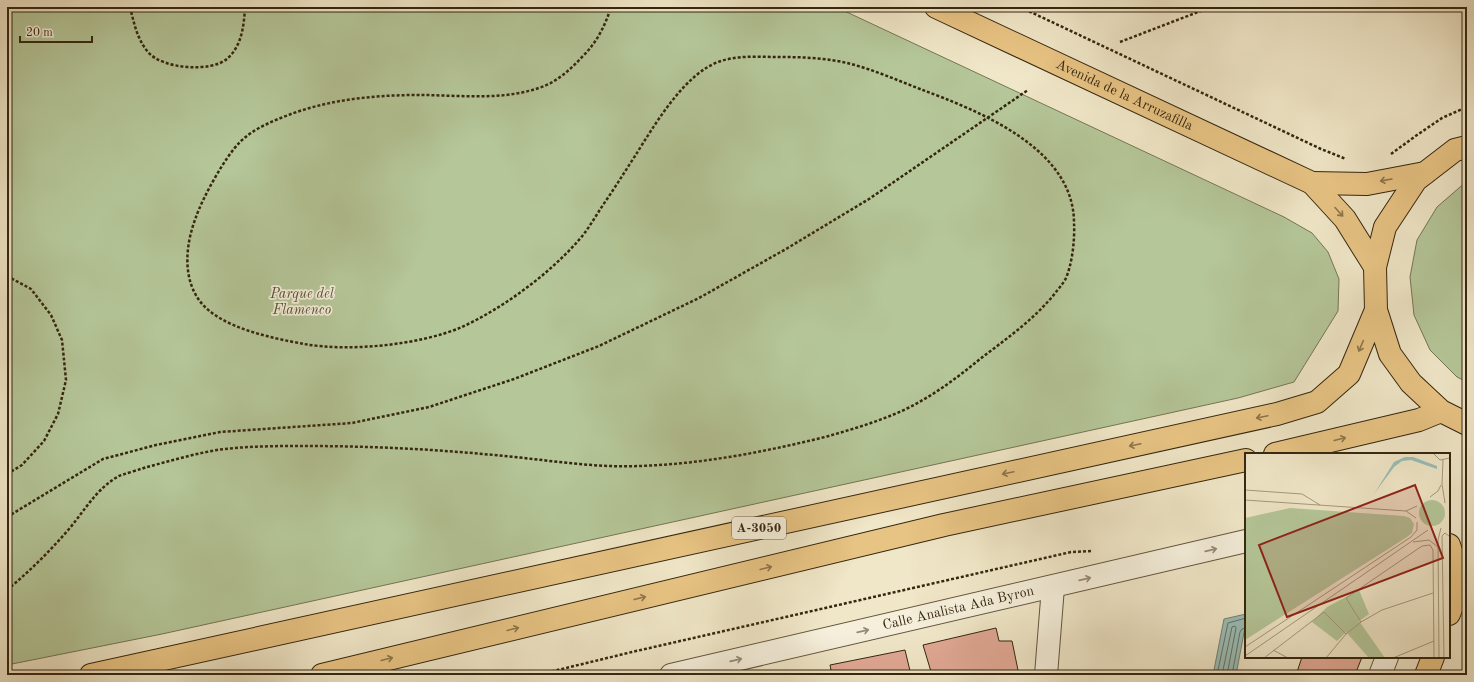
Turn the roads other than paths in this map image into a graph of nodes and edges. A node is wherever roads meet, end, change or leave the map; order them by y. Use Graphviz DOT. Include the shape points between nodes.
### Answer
graph roads {
  1 [pos="936,7"];
  2 [pos="1467,147"];
  3 [pos="1425,174"];
  4 [pos="1312,183"];
  5 [pos="1375,267"];
  6 [pos="1376,310"];
  7 [pos="1441,411"];
  8 [pos="1467,424"];
  9 [pos="1279,453"];
  10 [pos="1245,460"];
  11 [pos="1245,541"];
  12 [pos="1450,547"];
  13 [pos="1464,574"];
  14 [pos="1053,587"];
  15 [pos="1450,611"];
  16 [pos="1387,658"];
  17 [pos="1433,658"];
  18 [pos="91,675"];
  19 [pos="322,675"];
  20 [pos="671,675"];
  21 [pos="1046,675"];
  22 [pos="1380,675"];
  23 [pos="1426,675"];
  1 -- 4 [label="main road, Avenida de la Arruzafilla"];
  2 -- 3 [label="main road" via="1455,150"];
  3 -- 4 [label="main road, Avenida de la Arruzafilla, one-way" via="1367,184"];
  3 -- 5 [label="main road" via="1416,180 1385,227"];
  4 -- 5 [label="main road, Avenida de la Arruzafilla, one-way" via="1344,219"];
  5 -- 6 [label="main road"];
  6 -- 7 [label="main road" via="1390,354 1411,383"];
  6 -- 18 [label="main road, A-3050, one-way" via="1349,374 1317,402 1277,414"];
  7 -- 8 [label="main road"];
  9 -- 7 [label="main road, one-way" via="1419,420"];
  19 -- 10 [label="main road, one-way" via="944,524"];
  14 -- 11 [label="street, Calle Analista Ada Byron, one-way"];
  12 -- 13 [label="main road"];
  13 -- 15 [label="main road"];
  20 -- 14 [label="street, Calle Analista Ada Byron, one-way"];
  14 -- 21 [label="street"];
  16 -- 22 [label="street"];
  17 -- 23 [label="main road"];
}
